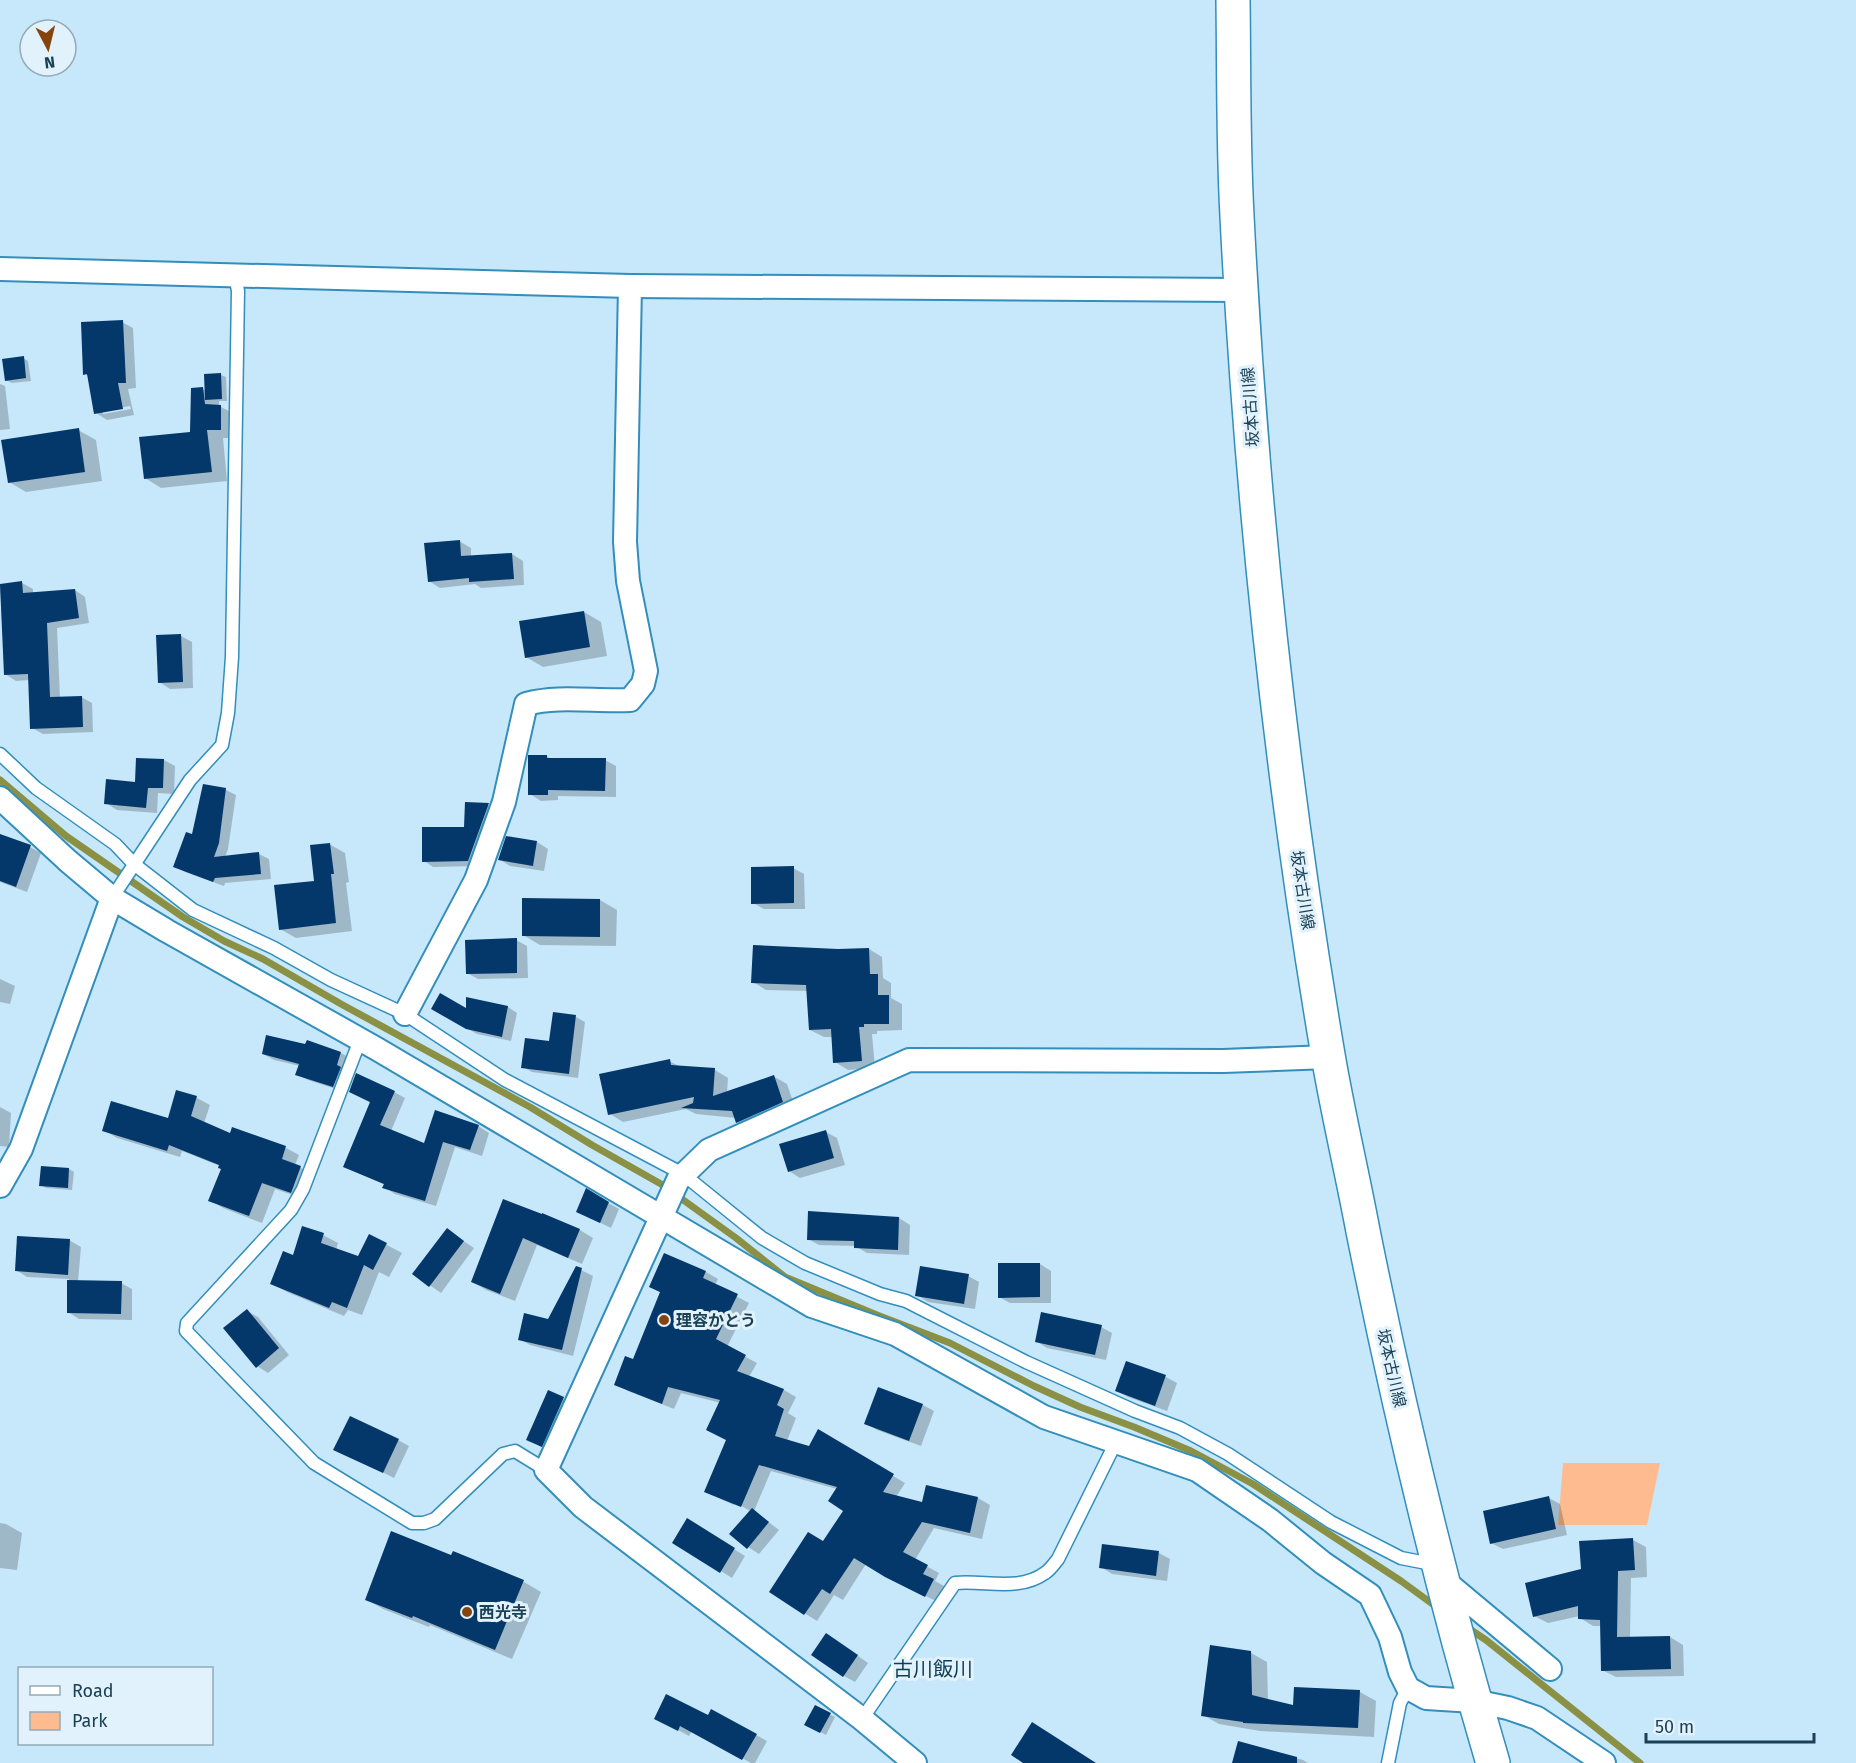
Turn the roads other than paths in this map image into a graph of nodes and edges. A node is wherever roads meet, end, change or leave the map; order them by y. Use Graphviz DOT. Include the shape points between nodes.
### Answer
graph roads {
  1 [pos="1233,0"];
  2 [pos="0,269"];
  3 [pos="235,275"];
  4 [pos="630,286"];
  5 [pos="1241,290"];
  6 [pos="0,754"];
  7 [pos="0,798"];
  8 [pos="133,866"];
  9 [pos="115,894"];
  10 [pos="405,1014"];
  11 [pos="360,1040"];
  12 [pos="1329,1057"];
  13 [pos="680,1177"];
  14 [pos="0,1186"];
  15 [pos="662,1215"];
  16 [pos="1116,1442"];
  17 [pos="546,1470"];
  18 [pos="1440,1575"];
  19 [pos="1550,1669"];
  20 [pos="1408,1688"];
  21 [pos="1474,1701"];
  22 [pos="862,1719"];
  23 [pos="915,1763"];
  24 [pos="1388,1763"];
  25 [pos="1493,1763"];
  26 [pos="1604,1763"];
  1 -- 5 [label="main road, 坂本古川線"];
  2 -- 3 [label="street"];
  3 -- 4 [label="street"];
  3 -- 8 [label="lane" via="238,291 228,712 222,745 190,780"];
  4 -- 5 [label="street"];
  4 -- 10 [label="street" via="625,542 628,581 646,671 643,684 630,700 542,700 526,704 504,802 476,880"];
  5 -- 12 [label="main road, 坂本古川線" via="1261,554 1283,752"];
  6 -- 8 [label="lane" via="36,788 115,844"];
  7 -- 9 [label="street" via="68,861"];
  8 -- 9 [label="lane"];
  8 -- 10 [label="lane" via="193,910"];
  9 -- 11 [label="street" via="167,931"];
  9 -- 14 [label="street" via="21,1149"];
  10 -- 13 [label="lane" via="506,1080"];
  11 -- 15 [label="street"];
  11 -- 17 [label="lane" via="303,1189 291,1210 187,1323 186,1331 314,1463 412,1523 435,1519 503,1455 515,1451"];
  12 -- 13 [label="street" via="1223,1061 909,1060 709,1150"];
  12 -- 18 [label="main road, 坂本古川線" via="1384,1334"];
  13 -- 15 [label="street"];
  13 -- 18 [label="lane" via="762,1238 805,1263 906,1301 1026,1362 1180,1428 1228,1454 1331,1522"];
  15 -- 16 [label="street" via="812,1306 895,1334 1044,1417"];
  15 -- 17 [label="street"];
  16 -- 20 [label="street" via="1197,1470 1370,1595"];
  16 -- 22 [label="lane" via="1058,1559 1045,1573 1021,1584 955,1583"];
  17 -- 22 [label="street" via="583,1507"];
  18 -- 19 [label="street"];
  18 -- 21 [label="main road, 坂本古川線"];
  20 -- 21 [label="street" via="1426,1698"];
  20 -- 24 [label="lane" via="1400,1703"];
  21 -- 25 [label="main road, 坂本古川線"];
  21 -- 26 [label="street" via="1537,1718"];
  22 -- 23 [label="street"];
}
